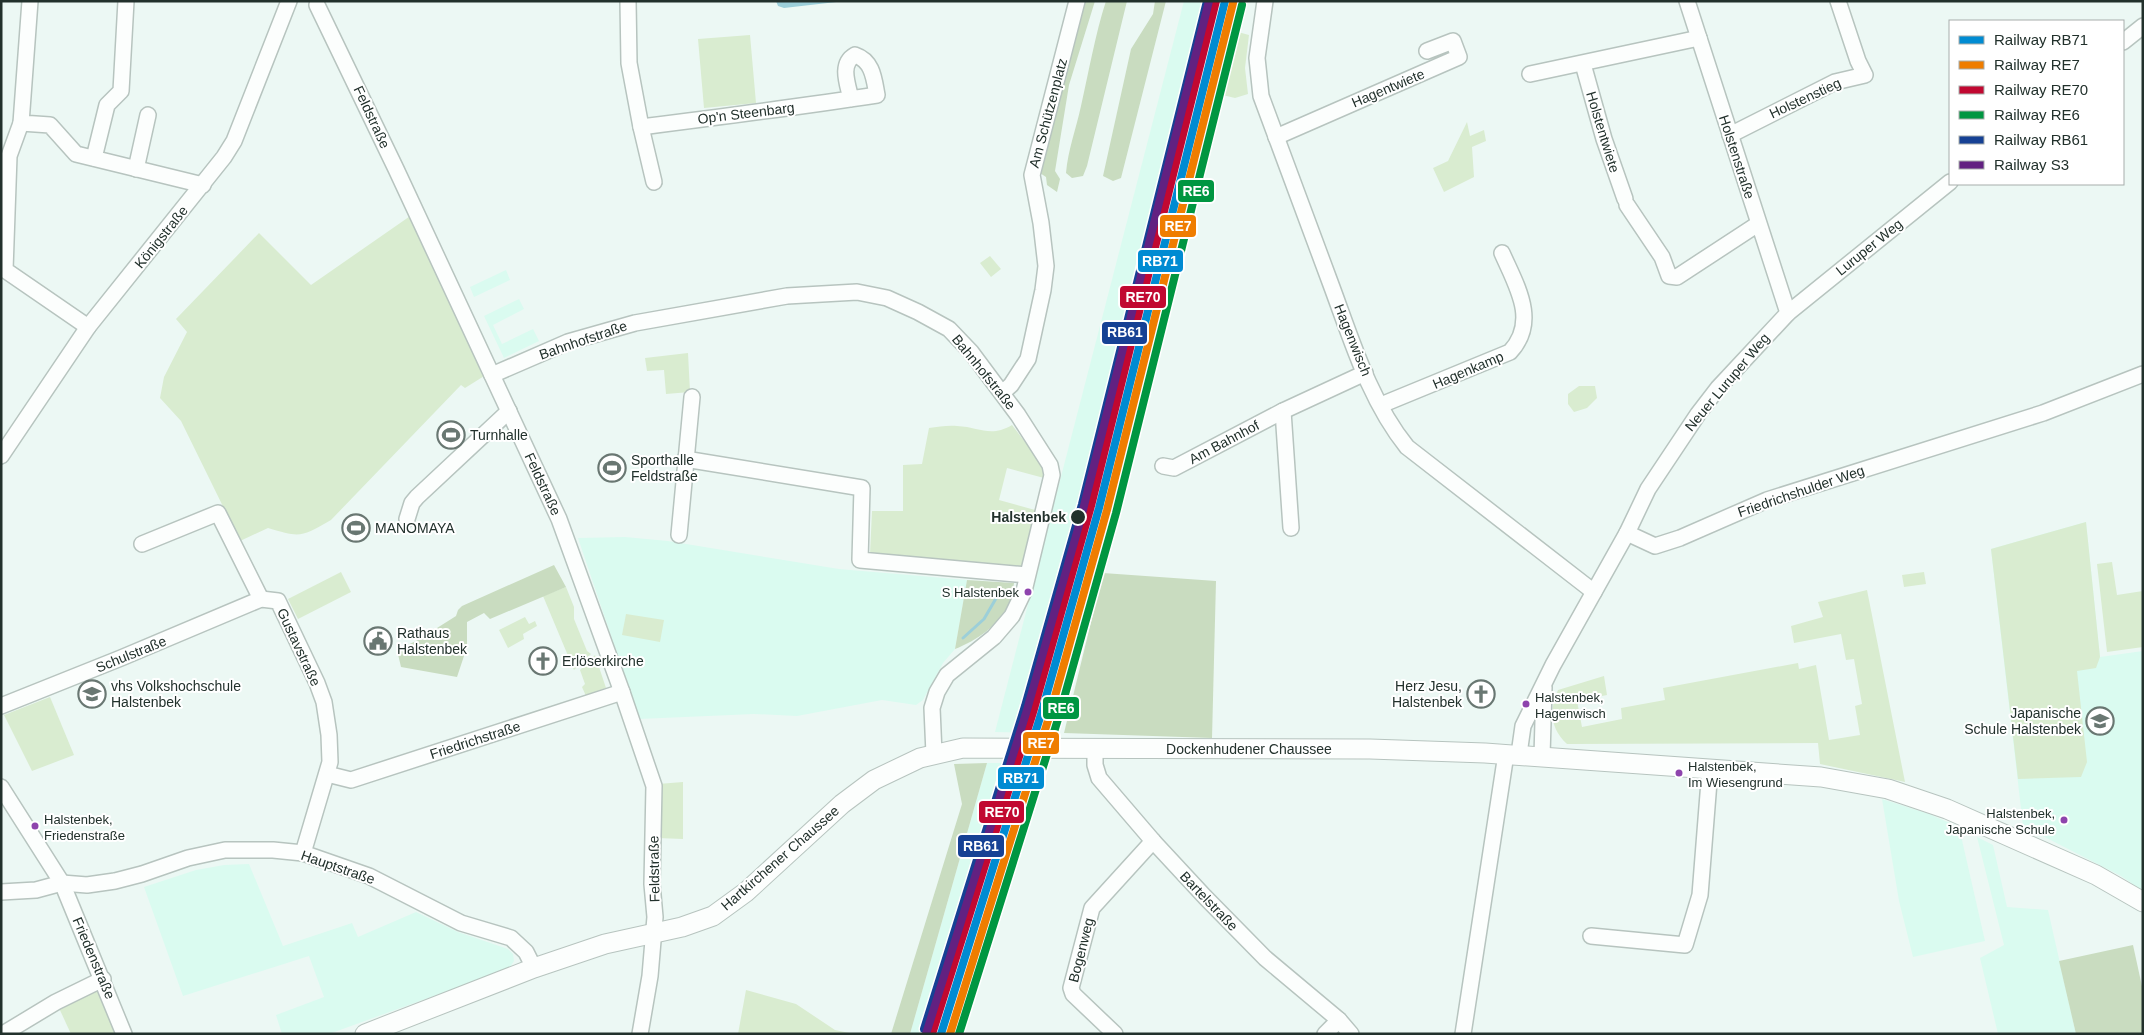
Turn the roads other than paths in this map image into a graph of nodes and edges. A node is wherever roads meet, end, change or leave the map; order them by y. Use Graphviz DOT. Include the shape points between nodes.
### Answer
graph roads {
  1 [pos="30,1"];
  2 [pos="126,1"];
  3 [pos="289,1"];
  4 [pos="332,1"];
  5 [pos="628,1"];
  6 [pos="1076,1"];
  7 [pos="1265,1"];
  8 [pos="1687,1"];
  9 [pos="1838,1"];
  10 [pos="313,3"];
  11 [pos="2143,26"];
  12 [pos="1699,38"];
  13 [pos="2124,41"];
  14 [pos="1427,51"];
  15 [pos="1583,64"];
  16 [pos="1530,74"];
  17 [pos="851,99"];
  18 [pos="148,115"];
  19 [pos="21,123"];
  20 [pos="641,127"];
  21 [pos="1730,135"];
  22 [pos="1276,137"];
  23 [pos="94,158"];
  24 [pos="136,168"];
  25 [pos="654,182"];
  26 [pos="1949,183"];
  27 [pos="203,185"];
  28 [pos="1758,224"];
  29 [pos="1502,253"];
  30 [pos="1788,312"];
  31 [pos="88,327"];
  32 [pos="1365,373"];
  33 [pos="2143,374"];
  34 [pos="492,375"];
  35 [pos="1002,393"];
  36 [pos="692,397"];
  37 [pos="1381,405"];
  38 [pos="1283,411"];
  39 [pos="509,412"];
  40 [pos="1,456"];
  41 [pos="685,459"];
  42 [pos="1163,466"];
  43 [pos="407,519"];
  44 [pos="1291,528"];
  45 [pos="1627,534"];
  46 [pos="679,535"];
  47 [pos="142,544"];
  48 [pos="1027,575"];
  49 [pos="1594,592"];
  50 [pos="261,599"];
  51 [pos="1544,686"];
  52 [pos="622,692"];
  53 [pos="1,706"];
  54 [pos="992,748"];
  55 [pos="1094,749"];
  56 [pos="934,754"];
  57 [pos="1513,754"];
  58 [pos="1542,756"];
  59 [pos="1710,769"];
  60 [pos="328,774"];
  61 [pos="1,787"];
  62 [pos="1153,841"];
  63 [pos="303,853"];
  64 [pos="62,883"];
  65 [pos="1,892"];
  66 [pos="2143,902"];
  67 [pos="653,928"];
  68 [pos="1591,936"];
  69 [pos="534,968"];
  70 [pos="103,979"];
  71 [pos="1339,1020"];
  72 [pos="3,1034"];
  73 [pos="124,1034"];
  74 [pos="365,1034"];
  75 [pos="640,1034"];
  76 [pos="1115,1034"];
  77 [pos="1326,1034"];
  78 [pos="1351,1034"];
  79 [pos="1463,1034"];
  1 -- 19 [label="street"];
  2 -- 23 [label="street" via="121,91 107,104"];
  3 -- 27 [label="street, Königstraße" via="234,141"];
  4 -- 10 [label="street"];
  5 -- 20 [label="street" via="629,63"];
  6 -- 35 [label="street, Am Schützenplatz" via="1032,175 1046,266 1044,290 1028,359 1012,385"];
  7 -- 22 [label="street, Hagenwisch" via="1257,58 1261,96"];
  8 -- 12 [label="street, Holstenstraße"];
  9 -- 21 [label="street, Holstenstieg" via="1865,75 1835,82"];
  10 -- 34 [label="street, Feldstraße" via="335,39"];
  11 -- 13 [label="street"];
  12 -- 15 [label="street"];
  12 -- 21 [label="street, Holstenstraße"];
  14 -- 22 [label="street, Hagentwiete" via="1453,41 1459,57"];
  15 -- 16 [label="street"];
  15 -- 28 [label="street, Holstentwiete" via="1626,202 1662,257 1669,276 1677,277"];
  17 -- 20 [label="street, Op'n Steenbarg"];
  18 -- 24 [label="street"];
  19 -- 23 [label="street" via="50,125 76,154"];
  19 -- 31 [label="street" via="9,156 6,270 52,297"];
  20 -- 25 [label="street"];
  21 -- 28 [label="street, Holstenstraße"];
  22 -- 32 [label="street, Hagenwisch"];
  23 -- 24 [label="street"];
  24 -- 27 [label="street"];
  26 -- 30 [label="street, Luruper Weg"];
  27 -- 31 [label="street, Königstraße"];
  28 -- 30 [label="street, Holstenstraße"];
  29 -- 37 [label="street, Hagenkamp" via="1523,302 1524,316 1518,343 1510,352"];
  30 -- 45 [label="street, Neuer Luruper Weg" via="1698,414 1648,490"];
  31 -- 40 [label="street, Königstraße"];
  32 -- 37 [label="street, Hagenwisch"];
  32 -- 38 [label="street, Am Bahnhof"];
  33 -- 45 [label="street, Friedrichshulder Weg" via="2043,413 1767,500 1655,546"];
  34 -- 35 [label="street, Bahnhofstraße" via="568,342 635,323 788,296 848,292 887,298 949,329"];
  34 -- 39 [label="street, Feldstraße"];
  35 -- 48 [label="street, Bahnhofstraße" via="1052,470"];
  36 -- 41 [label="street"];
  37 -- 49 [label="street, Hagenwisch" via="1407,447"];
  38 -- 42 [label="street, Am Bahnhof" via="1174,468"];
  38 -- 44 [label="street"];
  39 -- 43 [label="street" via="417,497"];
  39 -- 52 [label="street, Feldstraße" via="559,519"];
  41 -- 46 [label="street"];
  41 -- 48 [label="street" via="862,488 860,560"];
  45 -- 49 [label="street"];
  47 -- 50 [label="street, Gustavstraße" via="218,513"];
  48 -- 56 [label="street, Bahnhofstraße" via="1018,605 1005,626 947,675 937,692 932,708"];
  49 -- 51 [label="street"];
  50 -- 53 [label="street, Schulstraße"];
  50 -- 60 [label="street, Gustavstraße" via="278,601 317,683 330,735"];
  51 -- 57 [label="street" via="1532,706"];
  51 -- 58 [label="street"];
  52 -- 60 [label="street, Friedrichstraße" via="351,780"];
  52 -- 67 [label="street, Feldstraße" via="654,786"];
  54 -- 55 [label="main road, Dockenhudener Chaussee"];
  54 -- 56 [label="main road, Hartkirchener Chaussee" via="963,748"];
  55 -- 57 [label="main road, Dockenhudener Chaussee" via="1370,749"];
  55 -- 62 [label="street, Bartelstraße" via="1099,778"];
  56 -- 67 [label="main road, Hartkirchener Chaussee" via="893,770 856,793 746,892 719,912 692,924"];
  57 -- 58 [label="main road, Dockenhudener Chaussee"];
  57 -- 79 [label="street"];
  58 -- 59 [label="main road, Dockenhudener Chaussee"];
  59 -- 66 [label="main road, Dockenhudener Chaussee" via="1821,777 1911,796 2081,868"];
  59 -- 68 [label="street" via="1700,895 1685,945"];
  60 -- 63 [label="street, Gustavstraße"];
  61 -- 64 [label="street, Friedenstraße"];
  62 -- 71 [label="street, Bartelstraße" via="1265,958"];
  62 -- 76 [label="street, Bogenweg" via="1092,908 1071,988 1073,994"];
  63 -- 64 [label="street, Hauptstraße" via="225,850 116,881 87,885"];
  63 -- 69 [label="street, Hauptstraße" via="369,876 461,923 511,938 526,952"];
  64 -- 65 [label="street, Hauptstraße" via="36,890"];
  64 -- 70 [label="street, Friedenstraße"];
  67 -- 69 [label="main road, Hartkirchener Chaussee"];
  67 -- 75 [label="street, Feldstraße" via="650,976"];
  69 -- 74 [label="main road, Hartkirchener Chaussee"];
  70 -- 72 [label="street"];
  70 -- 73 [label="street, Friedenstraße"];
  71 -- 77 [label="street"];
  71 -- 78 [label="street, Bartelstraße"];
}
